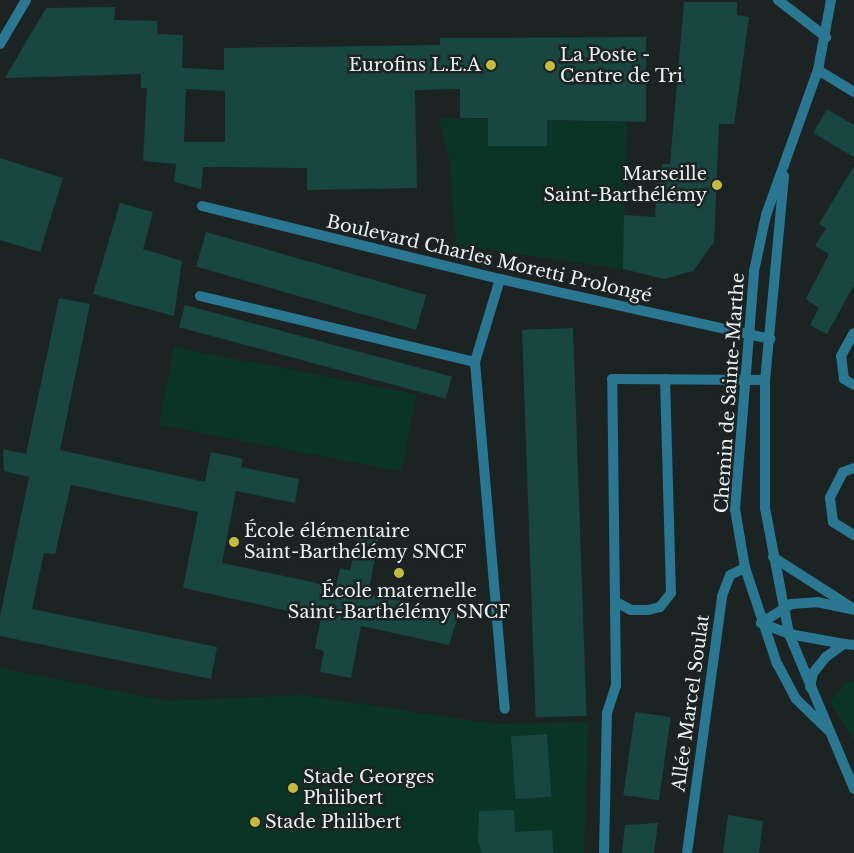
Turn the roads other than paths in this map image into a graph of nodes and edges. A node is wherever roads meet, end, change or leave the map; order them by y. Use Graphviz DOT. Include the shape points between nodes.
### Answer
graph roads {
  1 [pos="26,0"];
  2 [pos="778,0"];
  3 [pos="831,0"];
  4 [pos="826,37"];
  5 [pos="0,44"];
  6 [pos="818,70"];
  7 [pos="854,92"];
  8 [pos="786,158"];
  9 [pos="202,206"];
  10 [pos="500,280"];
  11 [pos="200,296"];
  12 [pos="854,332"];
  13 [pos="748,335"];
  14 [pos="770,340"];
  15 [pos="475,362"];
  16 [pos="744,378"];
  17 [pos="666,379"];
  18 [pos="765,380"];
  19 [pos="854,384"];
  20 [pos="854,468"];
  21 [pos="854,535"];
  22 [pos="773,557"];
  23 [pos="745,568"];
  24 [pos="616,602"];
  25 [pos="783,608"];
  26 [pos="854,609"];
  27 [pos="761,623"];
  28 [pos="788,634"];
  29 [pos="849,644"];
  30 [pos="810,687"];
  31 [pos="505,709"];
  32 [pos="828,730"];
  33 [pos="854,789"];
  34 [pos="604,853"];
  35 [pos="687,853"];
  1 -- 5 [label="street"];
  2 -- 4 [label="street"];
  3 -- 4 [label="street, Chemin de Sainte-Marthe"];
  4 -- 6 [label="street, Chemin de Sainte-Marthe"];
  6 -- 7 [label="street"];
  6 -- 8 [label="street, Chemin de Sainte-Marthe"];
  8 -- 13 [label="street, Chemin de Sainte-Marthe" via="766,215 756,262"];
  8 -- 14 [label="street, Chemin de Sainte-Marthe"];
  9 -- 10 [label="street, Boulevard Charles Moretti Prolongé"];
  10 -- 13 [label="street, Boulevard Charles Moretti Prolongé"];
  10 -- 15 [label="street"];
  11 -- 15 [label="street"];
  12 -- 19 [label="street" via="841,356 844,379"];
  13 -- 14 [label="street, Boulevard Charles Moretti Prolongé"];
  13 -- 16 [label="street, Chemin de Sainte-Marthe"];
  14 -- 18 [label="street, Chemin de Sainte-Marthe"];
  15 -- 31 [label="street"];
  16 -- 17 [label="street"];
  16 -- 18 [label="street"];
  16 -- 23 [label="street, Chemin de Sainte-Marthe" via="735,509"];
  17 -- 24 [label="street" via="612,379"];
  17 -- 24 [label="street" via="671,593 660,607 648,610 631,610"];
  18 -- 22 [label="street, Chemin de Sainte-Marthe" via="765,508"];
  20 -- 21 [label="street" via="843,472 830,498 833,522"];
  22 -- 25 [label="street, Chemin de Sainte-Marthe"];
  22 -- 26 [label="street"];
  23 -- 27 [label="street, Chemin de Sainte-Marthe"];
  23 -- 35 [label="street, Allée Marcel Soulat" via="730,575 722,596"];
  24 -- 34 [label="street" via="616,686 607,713"];
  25 -- 26 [label="street" via="817,602"];
  25 -- 27 [label="street"];
  25 -- 28 [label="street, Chemin de Sainte-Marthe"];
  27 -- 28 [label="street"];
  27 -- 32 [label="street, Chemin de Sainte-Marthe" via="796,699"];
  28 -- 29 [label="street"];
  28 -- 30 [label="street, Chemin de Sainte-Marthe"];
  29 -- 30 [label="street" via="826,657 813,673"];
  30 -- 32 [label="street, Chemin de Sainte-Marthe"];
  32 -- 33 [label="street, Chemin de Sainte-Marthe"];
}
